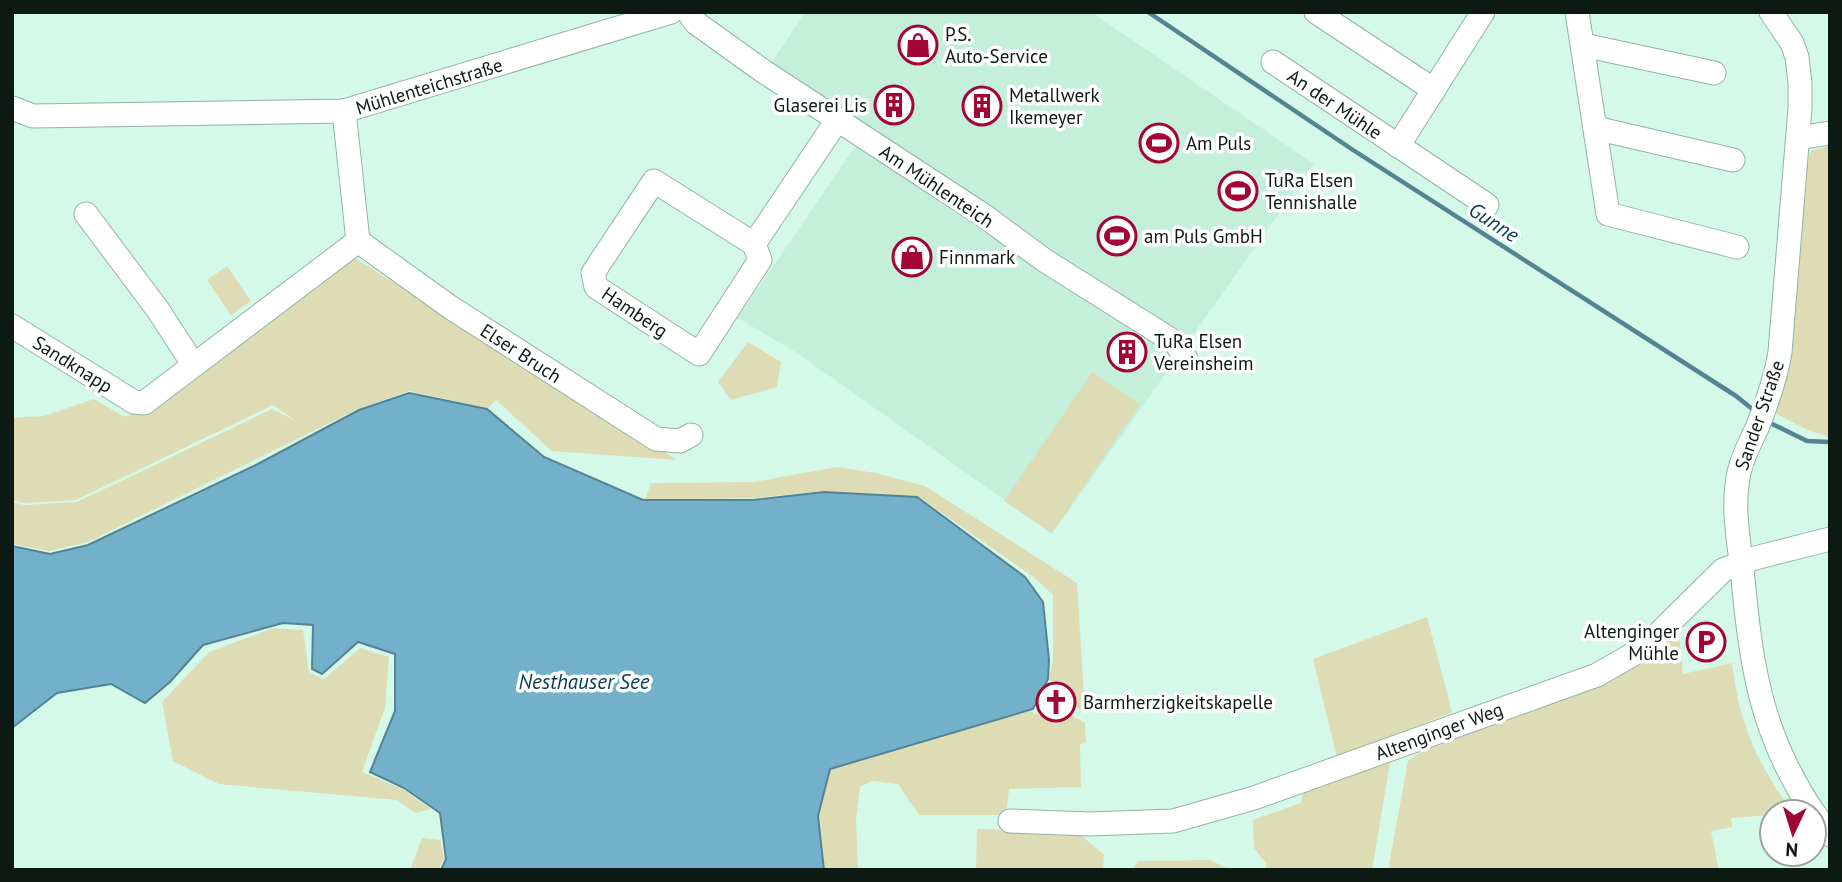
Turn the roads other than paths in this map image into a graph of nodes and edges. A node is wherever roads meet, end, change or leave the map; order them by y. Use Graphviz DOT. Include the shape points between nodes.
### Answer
graph roads {
  1 [pos="671,12"];
  2 [pos="688,12"];
  3 [pos="1316,12"];
  4 [pos="1483,12"];
  5 [pos="1577,12"];
  6 [pos="1771,12"];
  7 [pos="1583,45"];
  8 [pos="1273,62"];
  9 [pos="1714,73"];
  10 [pos="1434,90"];
  11 [pos="12,108"];
  12 [pos="344,111"];
  13 [pos="838,120"];
  14 [pos="1595,128"];
  15 [pos="1830,133"];
  16 [pos="1798,138"];
  17 [pos="1398,146"];
  18 [pos="1733,160"];
  19 [pos="1487,205"];
  20 [pos="86,214"];
  21 [pos="358,241"];
  22 [pos="754,244"];
  23 [pos="1737,247"];
  24 [pos="12,326"];
  25 [pos="1186,359"];
  26 [pos="193,364"];
  27 [pos="691,435"];
  28 [pos="1830,539"];
  29 [pos="1741,563"];
  30 [pos="1805,798"];
  31 [pos="1010,821"];
  1 -- 12 [label="street, Mühlenteichstraße"];
  2 -- 13 [label="street, Am Mühlenteich" via="696,23"];
  3 -- 10 [label="street"];
  4 -- 10 [label="street, An der Mühle"];
  5 -- 7 [label="street"];
  6 -- 16 [label="street, Sander Straße" via="1797,57"];
  7 -- 9 [label="street"];
  7 -- 14 [label="street"];
  8 -- 17 [label="street, An der Mühle"];
  10 -- 17 [label="street, An der Mühle"];
  11 -- 12 [label="street, Mühlenteichstraße" via="33,116"];
  12 -- 21 [label="street"];
  13 -- 22 [label="street, Hamberg"];
  13 -- 25 [label="street, Am Mühlenteich" via="1176,343"];
  14 -- 18 [label="street"];
  14 -- 23 [label="street" via="1608,214"];
  15 -- 16 [label="street"];
  16 -- 29 [label="street, Sander Straße" via="1776,378 1737,482"];
  17 -- 19 [label="street, An der Mühle"];
  20 -- 26 [label="street"];
  21 -- 26 [label="street"];
  21 -- 27 [label="street, Elser Bruch" via="450,307 656,439 680,441"];
  22 -- 22 [label="street, Hamberg" via="654,181 593,273 596,287 699,354 760,260"];
  24 -- 26 [label="street, Sandknapp" via="134,402 144,403"];
  28 -- 29 [label="street, Altenginger Weg"];
  29 -- 30 [label="street, Sander Straße" via="1755,678 1764,713"];
  29 -- 31 [label="street, Altenginger Weg" via="1723,570 1644,648 1597,675 1255,798 1173,821"];
}
